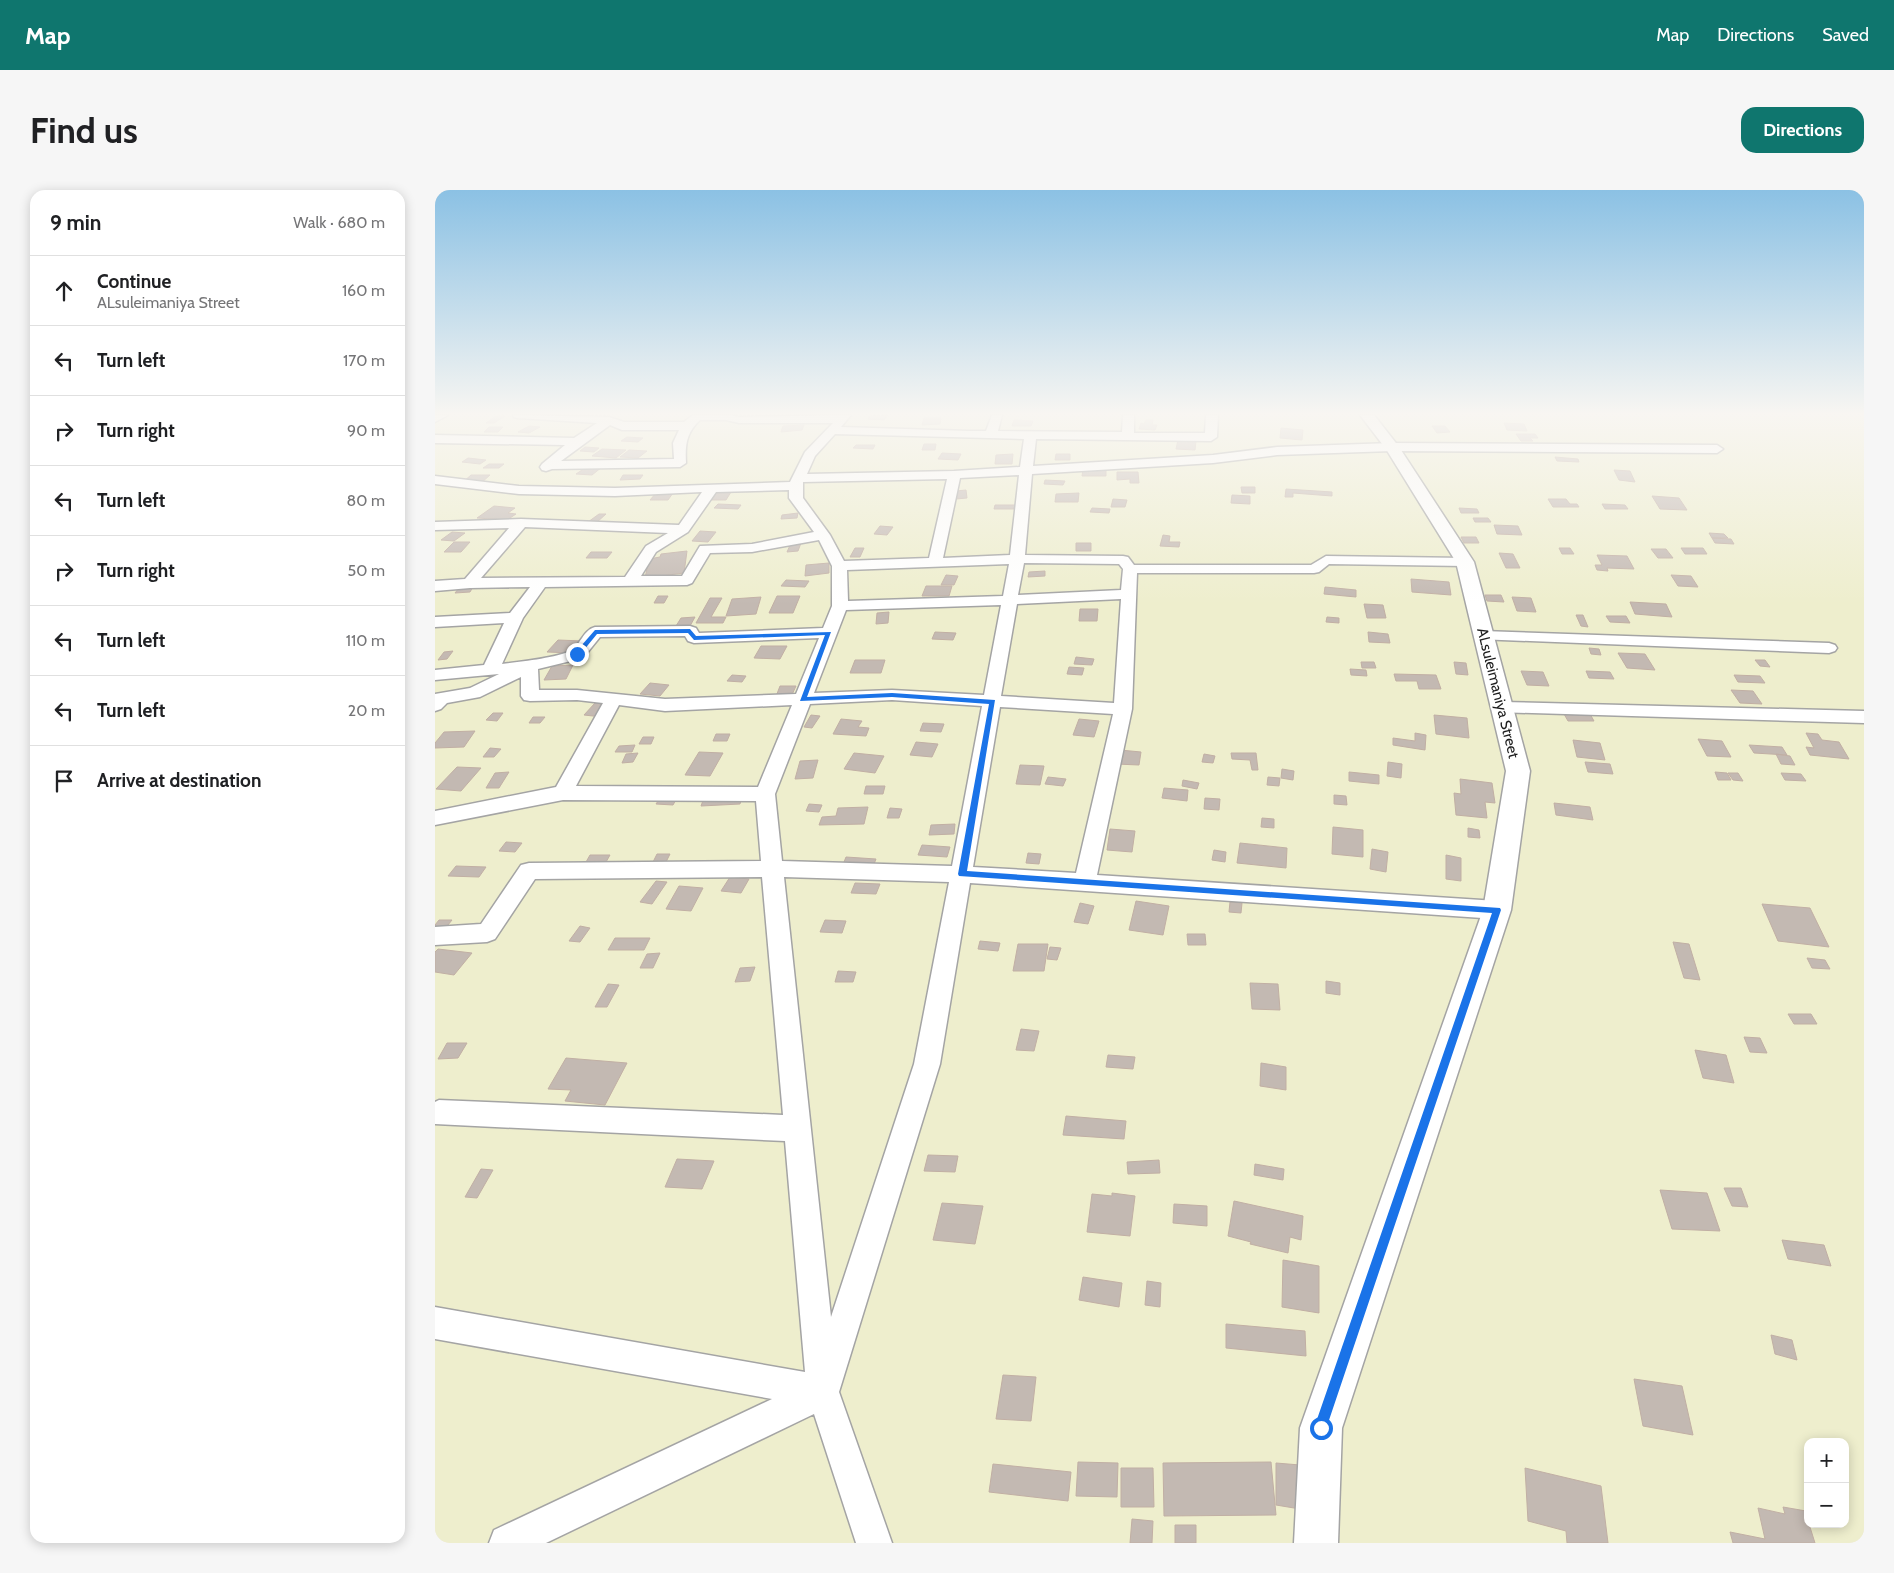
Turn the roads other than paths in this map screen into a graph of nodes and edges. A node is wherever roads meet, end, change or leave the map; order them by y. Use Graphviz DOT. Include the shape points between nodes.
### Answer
graph roads {
  1 [pos="533,478"];
  2 [pos="799,478"];
  3 [pos="884,478"];
  4 [pos="953,478"];
  5 [pos="1026,478"];
  6 [pos="1412,478"];
  7 [pos="435,480"];
  8 [pos="797,482"];
  9 [pos="711,488"];
  10 [pos="519,490"];
  11 [pos="521,523"];
  12 [pos="435,526"];
  13 [pos="683,529"];
  14 [pos="823,535"];
  15 [pos="1017,559"];
  16 [pos="935,562"];
  17 [pos="1465,562"];
  18 [pos="839,566"];
  19 [pos="1130,569"];
  20 [pos="630,581"];
  21 [pos="541,582"];
  22 [pos="470,583"];
  23 [pos="435,586"];
  24 [pos="1129,594"];
  25 [pos="1010,600"];
  26 [pos="840,606"];
  27 [pos="515,618"];
  28 [pos="435,622"];
  29 [pos="829,633"];
  30 [pos="1483,636"];
  31 [pos="1829,648"];
  32 [pos="529,666"];
  33 [pos="490,670"];
  34 [pos="435,675"];
  35 [pos="614,699"];
  36 [pos="803,699"];
  37 [pos="993,702"];
  38 [pos="435,705"];
  39 [pos="1123,708"];
  40 [pos="1502,708"];
  41 [pos="1864,717"];
  42 [pos="563,793"];
  43 [pos="765,794"];
  44 [pos="435,818"];
  45 [pos="772,869"];
  46 [pos="962,874"];
  47 [pos="1085,882"];
  48 [pos="1497,910"];
  49 [pos="435,936"];
  50 [pos="439,1112"];
  51 [pos="798,1129"];
  52 [pos="435,1323"];
  53 [pos="823,1392"];
  54 [pos="507,1543"];
  55 [pos="874,1543"];
  56 [pos="1316,1543"];
  1 -- 10 [label="street"];
  2 -- 8 [label="street"];
  3 -- 8 [label="street"];
  4 -- 16 [label="street"];
  5 -- 15 [label="street"];
  6 -- 17 [label="street, ALsuleimaniya Street"];
  7 -- 10 [label="street"];
  8 -- 9 [label="street"];
  8 -- 14 [label="street" via="796,498"];
  9 -- 10 [label="street" via="615,492"];
  9 -- 13 [label="street"];
  11 -- 12 [label="street"];
  11 -- 13 [label="street"];
  11 -- 22 [label="street"];
  13 -- 20 [label="street" via="651,549"];
  14 -- 18 [label="street"];
  14 -- 20 [label="street" via="752,548 705,550 687,580"];
  15 -- 16 [label="street"];
  15 -- 19 [label="street" via="1123,560"];
  15 -- 25 [label="street"];
  16 -- 18 [label="street"];
  17 -- 19 [label="street" via="1325,560 1313,569"];
  17 -- 30 [label="street, ALsuleimaniya Street"];
  18 -- 26 [label="street"];
  19 -- 24 [label="street"];
  20 -- 21 [label="street"];
  21 -- 22 [label="street"];
  21 -- 27 [label="street"];
  22 -- 23 [label="street"];
  24 -- 25 [label="street"];
  24 -- 39 [label="street"];
  25 -- 26 [label="street"];
  25 -- 37 [label="street"];
  26 -- 29 [label="street"];
  27 -- 28 [label="street"];
  27 -- 33 [label="street"];
  29 -- 32 [label="street" via="694,638 690,631 595,632 577,654"];
  29 -- 36 [label="street"];
  30 -- 31 [label="street"];
  30 -- 40 [label="street, ALsuleimaniya Street"];
  32 -- 33 [label="street"];
  32 -- 35 [label="street" via="530,696 577,695"];
  32 -- 38 [label="street" via="474,693 441,698"];
  33 -- 34 [label="street"];
  35 -- 36 [label="street" via="665,705"];
  35 -- 42 [label="street"];
  36 -- 37 [label="street" via="892,695"];
  36 -- 43 [label="street"];
  37 -- 39 [label="street"];
  37 -- 46 [label="street"];
  39 -- 47 [label="street"];
  40 -- 41 [label="street"];
  40 -- 48 [label="street, ALsuleimaniya Street" via="1518,771"];
  42 -- 43 [label="street"];
  42 -- 44 [label="street"];
  43 -- 45 [label="street"];
  45 -- 46 [label="street"];
  45 -- 49 [label="street" via="529,871 487,933"];
  45 -- 51 [label="street"];
  46 -- 47 [label="street"];
  46 -- 53 [label="street" via="927,1064"];
  47 -- 48 [label="street"];
  48 -- 56 [label="street, ALsuleimaniya Street" via="1321,1428"];
  50 -- 51 [label="street"];
  51 -- 53 [label="street"];
  52 -- 53 [label="street"];
  53 -- 54 [label="street"];
  53 -- 55 [label="street"];
}
